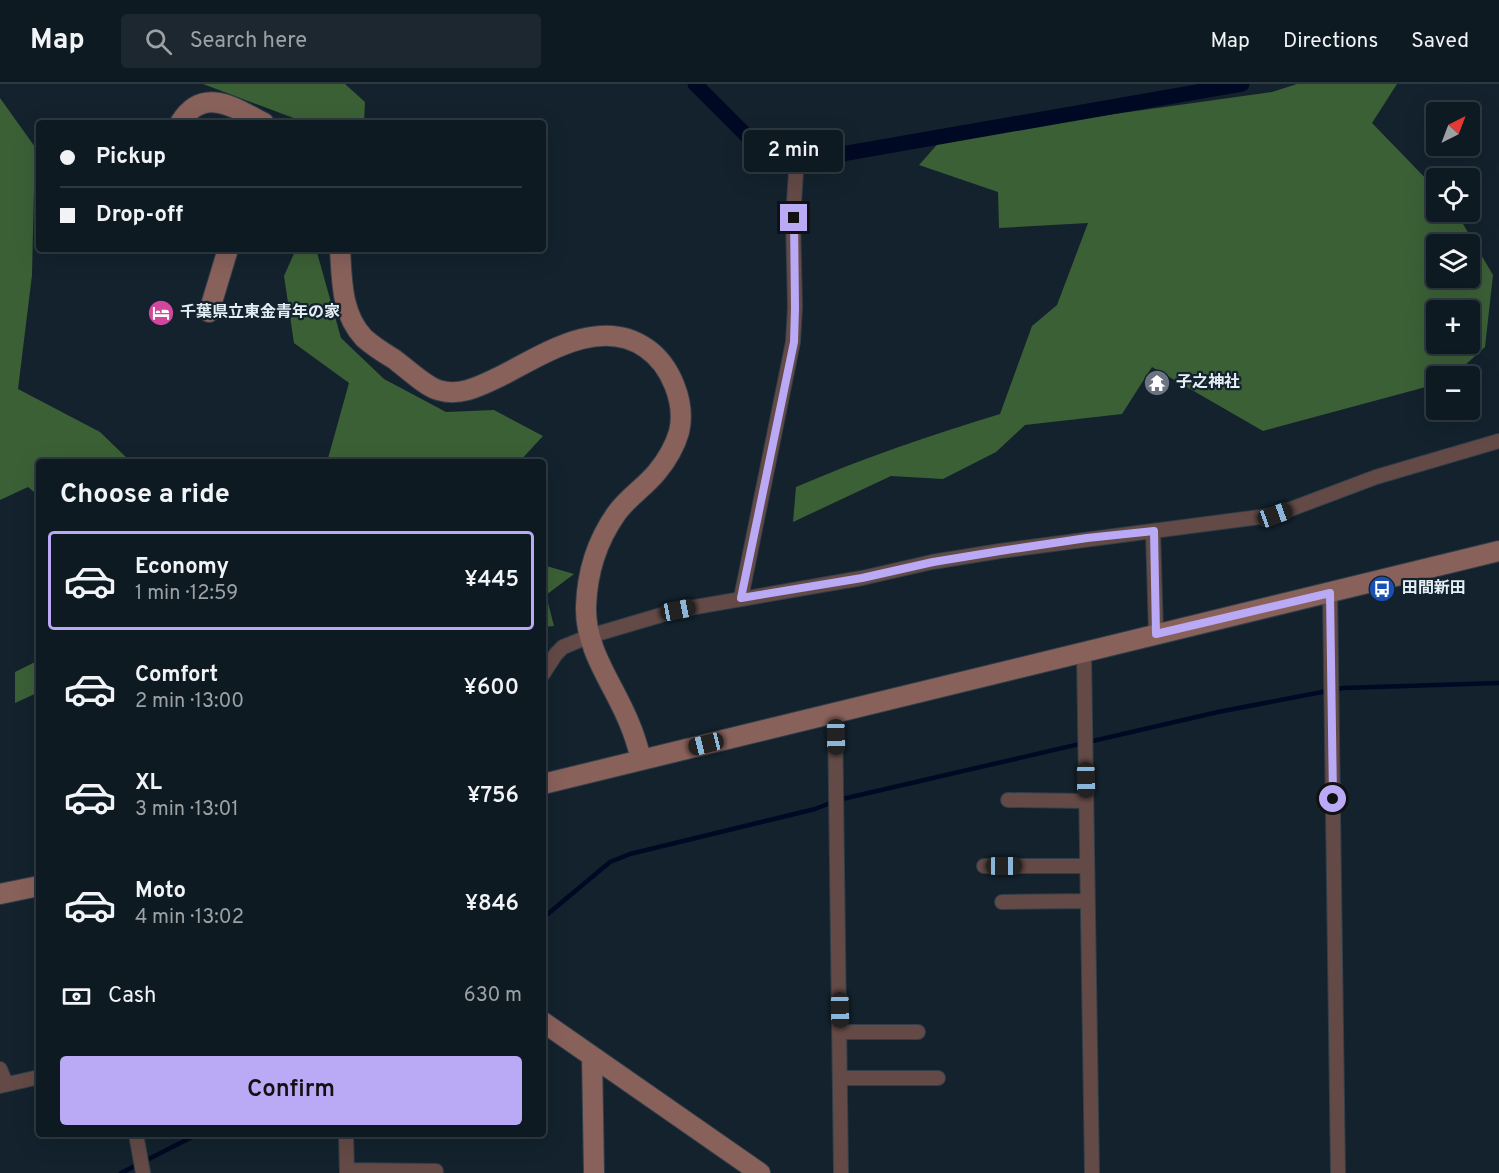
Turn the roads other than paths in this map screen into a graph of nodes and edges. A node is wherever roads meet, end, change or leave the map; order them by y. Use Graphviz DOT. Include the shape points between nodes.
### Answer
graph roads {
  1 [pos="183,120"];
  2 [pos="258,120"];
  3 [pos="798,141"];
  4 [pos="227,252"];
  5 [pos="340,252"];
  6 [pos="209,312"];
  7 [pos="1499,441"];
  8 [pos="1154,531"];
  9 [pos="1499,551"];
  10 [pos="1330,593"];
  11 [pos="741,598"];
  12 [pos="1156,634"];
  13 [pos="590,636"];
  14 [pos="1084,653"];
  15 [pos="546,669"];
  16 [pos="836,714"];
  17 [pos="641,759"];
  18 [pos="546,783"];
  19 [pos="1008,800"];
  20 [pos="1086,801"];
  21 [pos="984,866"];
  22 [pos="1087,866"];
  23 [pos="36,887"];
  24 [pos="0,894"];
  25 [pos="1002,902"];
  26 [pos="1087,902"];
  27 [pos="546,1024"];
  28 [pos="840,1032"];
  29 [pos="918,1032"];
  30 [pos="592,1056"];
  31 [pos="0,1069"];
  32 [pos="36,1078"];
  33 [pos="841,1078"];
  34 [pos="938,1078"];
  35 [pos="3,1085"];
  36 [pos="137,1137"];
  37 [pos="346,1137"];
  38 [pos="347,1171"];
  39 [pos="436,1171"];
  40 [pos="143,1173"];
  41 [pos="594,1173"];
  42 [pos="760,1173"];
  43 [pos="841,1173"];
  44 [pos="1092,1173"];
  45 [pos="1338,1173"];
  1 -- 2 [label="street" via="202,103 224,102"];
  3 -- 11 [label="street" via="794,342"];
  4 -- 6 [label="street"];
  5 -- 13 [label="street" via="345,303 351,322 365,339 437,390 455,393 473,389 567,343 591,337 624,338 646,347 662,363 680,410 679,432 657,472 617,513 602,538 592,562 586,608"];
  7 -- 8 [label="street" via="1376,477 1275,515"];
  8 -- 11 [label="street" via="1000,551"];
  8 -- 12 [label="street"];
  9 -- 10 [label="street"];
  10 -- 12 [label="street"];
  10 -- 45 [label="street"];
  11 -- 13 [label="street" via="678,610"];
  12 -- 14 [label="street"];
  13 -- 15 [label="street" via="563,647"];
  13 -- 17 [label="street"];
  14 -- 16 [label="street"];
  14 -- 20 [label="street"];
  16 -- 17 [label="street"];
  16 -- 28 [label="street"];
  17 -- 18 [label="street"];
  19 -- 20 [label="street"];
  20 -- 22 [label="street"];
  21 -- 22 [label="street"];
  22 -- 26 [label="street"];
  23 -- 24 [label="street"];
  25 -- 26 [label="street"];
  26 -- 44 [label="street"];
  27 -- 30 [label="street"];
  28 -- 29 [label="street"];
  28 -- 33 [label="street"];
  30 -- 41 [label="street"];
  30 -- 42 [label="street"];
  31 -- 35 [label="street"];
  32 -- 35 [label="street"];
  33 -- 34 [label="street"];
  33 -- 43 [label="street"];
  36 -- 40 [label="street"];
  37 -- 38 [label="street"];
  38 -- 39 [label="street"];
}
